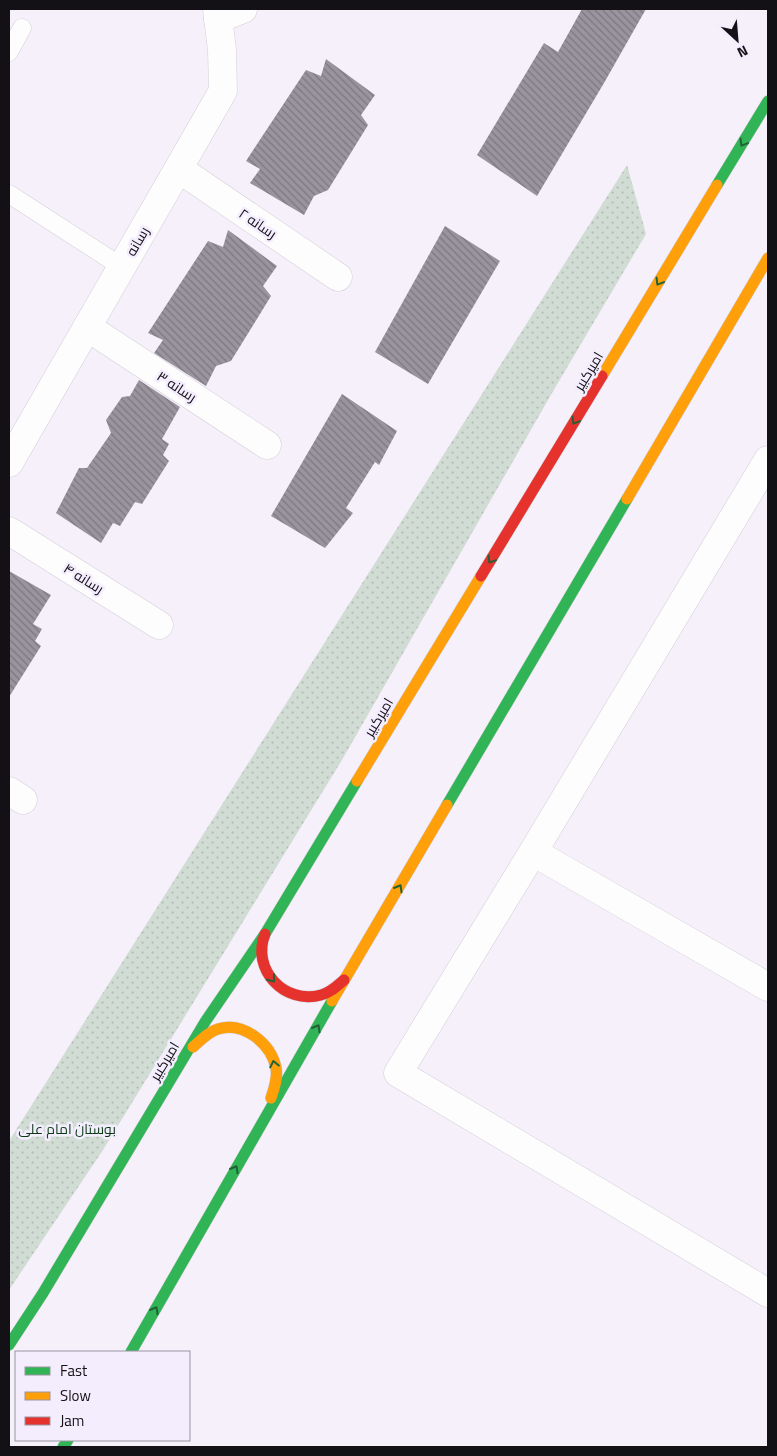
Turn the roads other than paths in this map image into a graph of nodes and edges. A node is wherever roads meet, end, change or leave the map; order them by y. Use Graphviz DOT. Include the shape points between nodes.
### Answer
graph roads {
  1 [pos="243,9"];
  2 [pos="217,14"];
  3 [pos="22,28"];
  4 [pos="9,52"];
  5 [pos="768,101"];
  6 [pos="179,169"];
  7 [pos="9,194"];
  8 [pos="768,258"];
  9 [pos="122,267"];
  10 [pos="338,277"];
  11 [pos="87,327"];
  12 [pos="267,445"];
  13 [pos="768,460"];
  14 [pos="9,463"];
  15 [pos="9,531"];
  16 [pos="159,625"];
  17 [pos="533,852"];
  18 [pos="265,934"];
  19 [pos="345,980"];
  20 [pos="768,987"];
  21 [pos="187,1053"];
  22 [pos="268,1112"];
  23 [pos="768,1293"];
  24 [pos="9,1345"];
  25 [pos="132,1351"];
  1 -- 2 [label="street"];
  2 -- 6 [label="street, رسانه" via="223,91"];
  3 -- 4 [label="lane"];
  5 -- 18 [label="main road, امیرکبیر, one-way"];
  6 -- 9 [label="street, رسانه"];
  6 -- 10 [label="street, رسانه ۲"];
  7 -- 9 [label="lane"];
  19 -- 8 [label="main road, one-way"];
  9 -- 11 [label="street, رسانه"];
  11 -- 12 [label="street, رسانه ۳"];
  11 -- 14 [label="street, رسانه"];
  13 -- 17 [label="street"];
  15 -- 16 [label="street, رسانه ۴"];
  17 -- 20 [label="street"];
  17 -- 23 [label="street" via="398,1073"];
  18 -- 19 [label="main road, one-way" via="261,948 263,963 278,987 291,994 320,996"];
  18 -- 21 [label="main road, امیرکبیر"];
  22 -- 19 [label="main road, one-way"];
  22 -- 21 [label="main road, one-way" via="276,1082 276,1068 272,1054 251,1033 238,1029 208,1033"];
  21 -- 24 [label="main road, امیرکبیر"];
  25 -- 22 [label="main road, one-way"];
}
